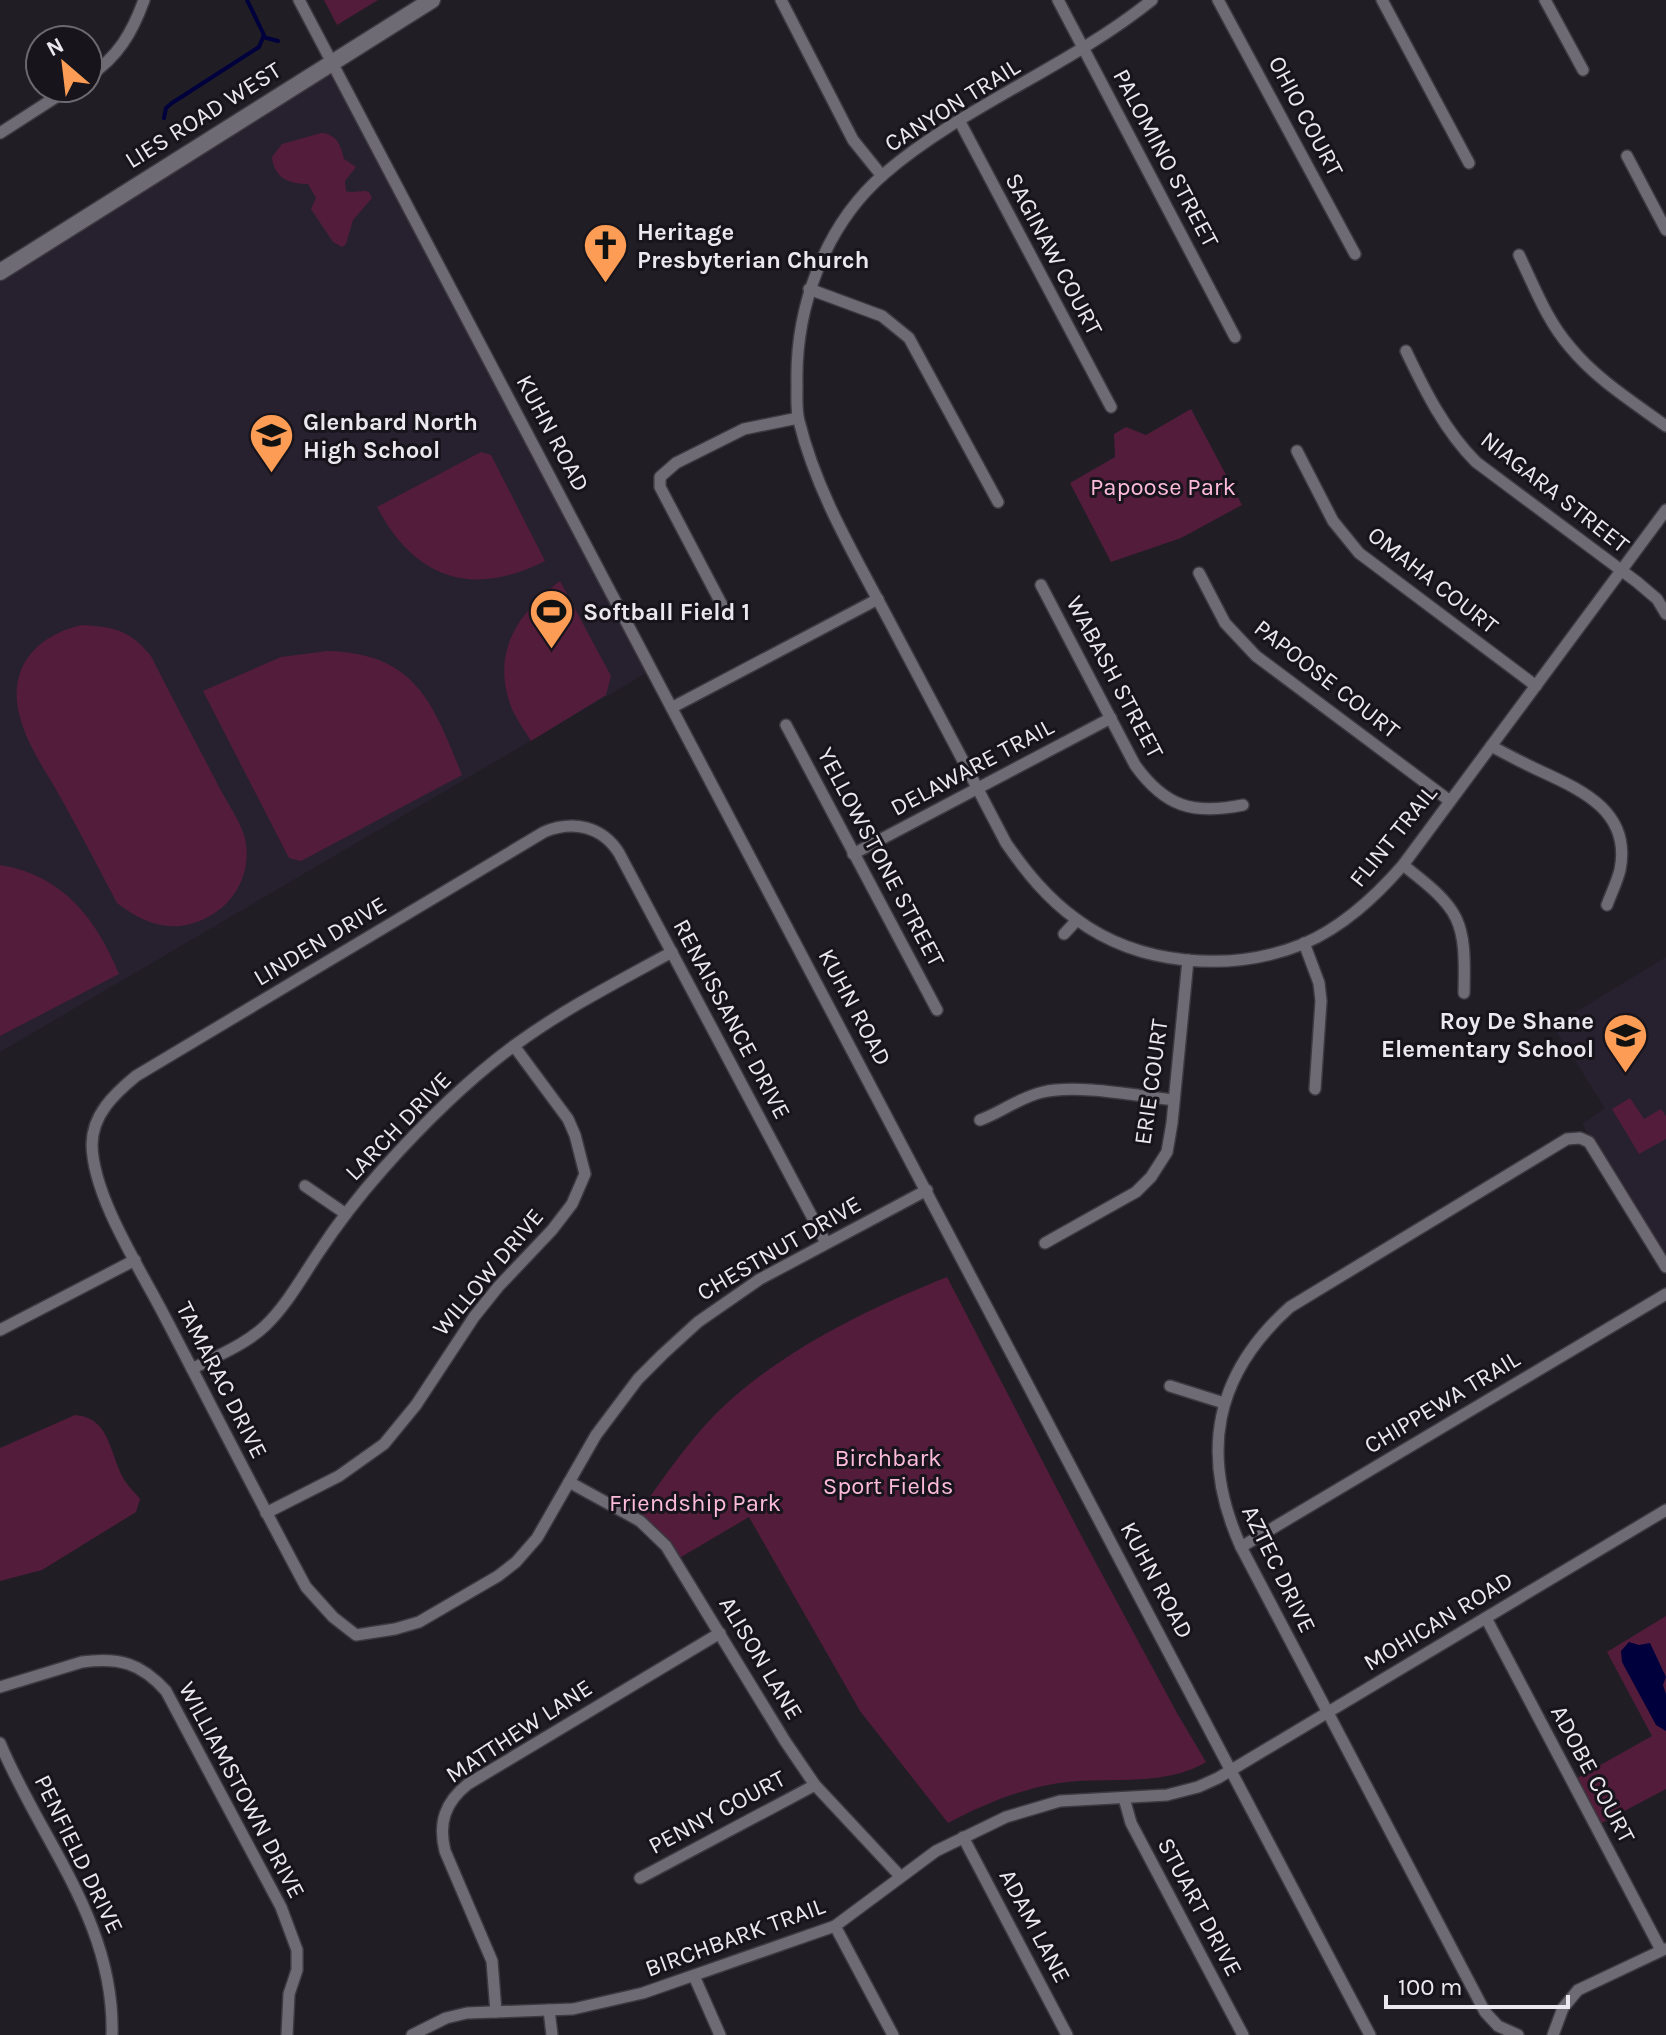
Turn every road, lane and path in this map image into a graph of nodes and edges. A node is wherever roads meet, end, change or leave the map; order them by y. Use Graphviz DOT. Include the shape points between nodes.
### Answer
graph roads {
  1 [pos="144,0"];
  2 [pos="299,0"];
  3 [pos="432,0"];
  4 [pos="781,0"];
  5 [pos="1058,0"];
  6 [pos="1152,0"];
  7 [pos="1218,0"];
  8 [pos="1382,0"];
  9 [pos="1545,0"];
  10 [pos="1084,49"];
  11 [pos="332,61"];
  12 [pos="104,65"];
  13 [pos="1583,70"];
  14 [pos="45,104"];
  15 [pos="960,122"];
  16 [pos="0,133"];
  17 [pos="1627,156"];
  18 [pos="1469,163"];
  19 [pos="882,176"];
  20 [pos="1666,230"];
  21 [pos="1355,254"];
  22 [pos="1519,255"];
  23 [pos="0,272"];
  24 [pos="809,289"];
  25 [pos="1235,337"];
  26 [pos="1406,351"];
  27 [pos="1111,407"];
  28 [pos="798,418"];
  29 [pos="1666,426"];
  30 [pos="1297,451"];
  31 [pos="998,502"];
  32 [pos="1666,510"];
  33 [pos="1621,571"];
  34 [pos="1199,573"];
  35 [pos="1041,585"];
  36 [pos="878,599"];
  37 [pos="722,605"];
  38 [pos="1666,614"];
  39 [pos="1536,686"];
  40 [pos="673,707"];
  41 [pos="1111,718"];
  42 [pos="786,725"];
  43 [pos="1491,746"];
  44 [pos="977,788"];
  45 [pos="1450,801"];
  46 [pos="1243,805"];
  47 [pos="587,826"];
  48 [pos="853,854"];
  49 [pos="1403,865"];
  50 [pos="1607,905"];
  51 [pos="1077,920"];
  52 [pos="1064,934"];
  53 [pos="1304,943"];
  54 [pos="672,952"];
  55 [pos="1188,960"];
  56 [pos="1464,993"];
  57 [pos="937,1010"];
  58 [pos="514,1046"];
  59 [pos="1315,1089"];
  60 [pos="1174,1100"];
  61 [pos="980,1120"];
  62 [pos="94,1124"];
  63 [pos="305,1186"];
  64 [pos="927,1190"];
  65 [pos="346,1214"];
  66 [pos="826,1243"];
  67 [pos="1045,1243"];
  68 [pos="135,1260"];
  69 [pos="1666,1267"];
  70 [pos="1666,1294"];
  71 [pos="0,1330"];
  72 [pos="192,1369"];
  73 [pos="1170,1386"];
  74 [pos="1224,1403"];
  75 [pos="569,1482"];
  76 [pos="1666,1510"];
  77 [pos="266,1513"];
  78 [pos="1241,1547"];
  79 [pos="1486,1618"];
  80 [pos="720,1633"];
  81 [pos="356,1635"];
  82 [pos="0,1687"];
  83 [pos="1327,1712"];
  84 [pos="0,1743"];
  85 [pos="1232,1769"];
  86 [pos="815,1785"];
  87 [pos="1124,1798"];
  88 [pos="963,1837"];
  89 [pos="900,1876"];
  90 [pos="640,1878"];
  91 [pos="835,1926"];
  92 [pos="1663,1949"];
  93 [pos="694,1976"];
  94 [pos="549,2010"];
  95 [pos="496,2012"];
  96 [pos="112,2035"];
  97 [pos="287,2035"];
  98 [pos="412,2035"];
  99 [pos="552,2035"];
  100 [pos="720,2035"];
  101 [pos="893,2035"];
  102 [pos="1067,2035"];
  103 [pos="1243,2035"];
  104 [pos="1370,2035"];
  105 [pos="1518,2035"];
  106 [pos="1553,2035"];
  1 -- 12 [label="street" via="124,45"];
  2 -- 11 [label="street, KUHN ROAD"];
  3 -- 11 [label="street, LIES ROAD WEST"];
  4 -- 19 [label="street" via="853,140"];
  5 -- 10 [label="street, PALOMINO STREET"];
  6 -- 10 [label="street, CANYON TRAIL"];
  7 -- 21 [label="street, OHIO COURT"];
  8 -- 18 [label="street"];
  9 -- 13 [label="street"];
  10 -- 15 [label="street, CANYON TRAIL"];
  10 -- 25 [label="street, PALOMINO STREET"];
  11 -- 23 [label="street, LIES ROAD WEST"];
  11 -- 40 [label="street, KUHN ROAD"];
  14 -- 16 [label="street"];
  15 -- 19 [label="street, CANYON TRAIL"];
  15 -- 27 [label="street, SAGINAW COURT"];
  17 -- 20 [label="street"];
  19 -- 24 [label="street, CANYON TRAIL" via="845,220"];
  22 -- 29 [label="street" via="1568,345"];
  24 -- 28 [label="street, CANYON TRAIL" via="799,343"];
  24 -- 31 [label="street" via="882,316 909,338"];
  26 -- 33 [label="street, NIAGARA STREET" via="1442,421 1468,454"];
  28 -- 36 [label="street, CANYON TRAIL" via="818,484"];
  28 -- 37 [label="street" via="744,429 656,475"];
  30 -- 39 [label="street, OMAHA COURT" via="1333,521 1359,553"];
  32 -- 33 [label="street, FLINT TRAIL"];
  33 -- 38 [label="street, NIAGARA STREET" via="1657,599"];
  33 -- 39 [label="street, FLINT TRAIL"];
  34 -- 45 [label="street, PAPOOSE COURT" via="1225,623 1256,656"];
  35 -- 41 [label="street, WABASH STREET"];
  36 -- 40 [label="street"];
  36 -- 44 [label="street, FLINT TRAIL"];
  39 -- 43 [label="street, FLINT TRAIL"];
  40 -- 64 [label="street, KUHN ROAD"];
  41 -- 44 [label="street, DELAWARE TRAIL"];
  41 -- 46 [label="street, WABASH STREET" via="1135,765 1161,794 1202,810"];
  42 -- 48 [label="street, YELLOWSTONE STREET"];
  43 -- 45 [label="street, FLINT TRAIL"];
  43 -- 50 [label="street" via="1575,786 1605,811 1618,835 1621,860"];
  44 -- 48 [label="street, DELAWARE TRAIL"];
  44 -- 51 [label="street, FLINT TRAIL" via="1029,875"];
  45 -- 49 [label="street, FLINT TRAIL"];
  47 -- 54 [label="street, RENAISSANCE DRIVE" via="615,847"];
  47 -- 62 [label="street, LINDEN DRIVE" via="544,832 136,1076"];
  48 -- 57 [label="street, YELLOWSTONE STREET"];
  49 -- 53 [label="street, FLINT TRAIL" via="1361,909"];
  49 -- 56 [label="street" via="1457,917 1465,946"];
  51 -- 52 [label="street"];
  51 -- 55 [label="street, FLINT TRAIL" via="1125,945"];
  53 -- 55 [label="street, FLINT TRAIL" via="1241,959"];
  53 -- 59 [label="street" via="1321,1001"];
  54 -- 58 [label="street, LARCH DRIVE"];
  54 -- 66 [label="street, RENAISSANCE DRIVE"];
  55 -- 60 [label="street, ERIE COURT"];
  58 -- 65 [label="street, LARCH DRIVE" via="432,1117"];
  58 -- 77 [label="street, WILLOW DRIVE" via="575,1135 585,1174 572,1204 474,1317 384,1444 339,1476"];
  60 -- 61 [label="street" via="1053,1090"];
  60 -- 67 [label="street, ERIE COURT" via="1167,1152 1151,1177 1121,1202"];
  62 -- 68 [label="street, TAMARAC DRIVE" via="98,1185"];
  63 -- 65 [label="street"];
  64 -- 66 [label="street, CHESTNUT DRIVE"];
  64 -- 85 [label="street, KUHN ROAD"];
  65 -- 72 [label="street, LARCH DRIVE" via="265,1326"];
  66 -- 75 [label="street, CHESTNUT DRIVE" via="724,1302 663,1354 615,1408"];
  68 -- 71 [label="street"];
  68 -- 72 [label="street, TAMARAC DRIVE"];
  69 -- 74 [label="street, AZTEC DRIVE" via="1589,1142 1567,1139 1290,1307 1253,1345"];
  70 -- 78 [label="street, CHIPPEWA TRAIL"];
  72 -- 77 [label="street, TAMARAC DRIVE"];
  73 -- 74 [label="street"];
  74 -- 78 [label="street, AZTEC DRIVE" via="1219,1484"];
  75 -- 80 [label="street, ALISON LANE" via="640,1521 666,1546"];
  75 -- 81 [label="street, CHESTNUT DRIVE" via="537,1538 498,1576 419,1622"];
  76 -- 79 [label="street, MOHICAN ROAD"];
  77 -- 81 [label="street, TAMARAC DRIVE" via="313,1598"];
  78 -- 83 [label="street, AZTEC DRIVE"];
  79 -- 83 [label="street, MOHICAN ROAD"];
  79 -- 92 [label="street, ADOBE COURT"];
  80 -- 86 [label="street, ALISON LANE"];
  80 -- 95 [label="street, MATTHEW LANE" via="468,1784 445,1807 445,1851 492,1961"];
  82 -- 97 [label="street, WILLIAMSTOWN DRIVE" via="96,1660 125,1661 166,1691 294,1939 297,1970 289,1994"];
  83 -- 85 [label="street, MOHICAN ROAD"];
  83 -- 105 [label="street, AZTEC DRIVE" via="1485,2012 1498,2026"];
  84 -- 96 [label="street, PENFIELD DRIVE" via="93,1926 111,1996"];
  85 -- 87 [label="street, BIRCHBARK TRAIL" via="1185,1791"];
  85 -- 104 [label="street, KUHN ROAD"];
  86 -- 89 [label="street, ALISON LANE"];
  86 -- 90 [label="street, PENNY COURT"];
  87 -- 88 [label="street, BIRCHBARK TRAIL" via="1040,1806"];
  87 -- 103 [label="street, STUART DRIVE" via="1131,1823"];
  88 -- 89 [label="street, BIRCHBARK TRAIL"];
  88 -- 102 [label="street, ADAM LANE"];
  89 -- 91 [label="street, BIRCHBARK TRAIL"];
  91 -- 93 [label="street, BIRCHBARK TRAIL"];
  91 -- 101 [label="street"];
  92 -- 106 [label="street" via="1578,1990 1563,2008"];
  93 -- 94 [label="street, BIRCHBARK TRAIL" via="608,2003"];
  93 -- 100 [label="street"];
  94 -- 95 [label="street, BIRCHBARK TRAIL"];
  94 -- 99 [label="street"];
  95 -- 98 [label="street, BIRCHBARK TRAIL" via="456,2015"];
}
